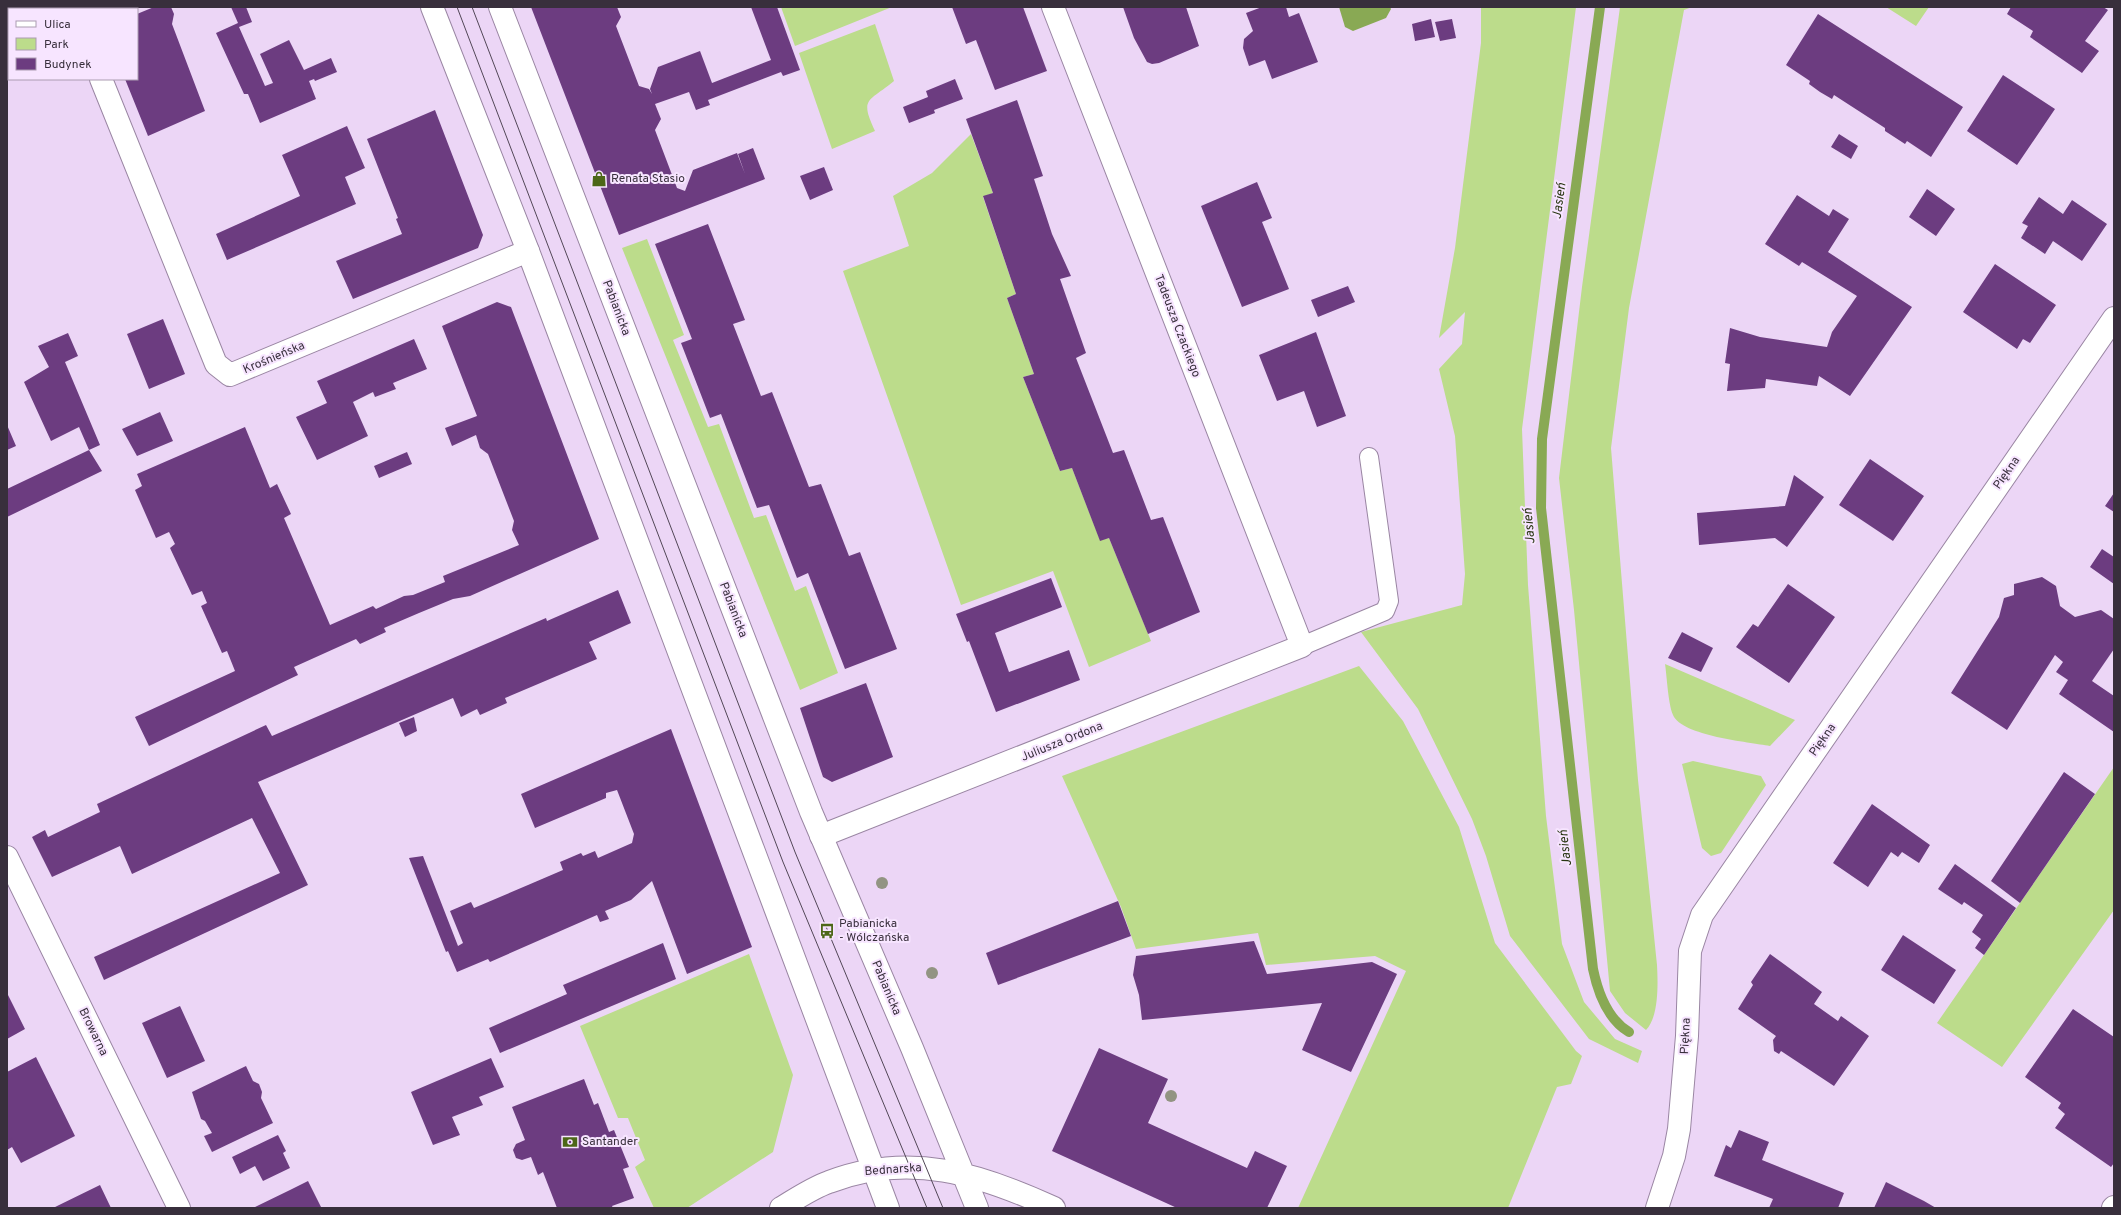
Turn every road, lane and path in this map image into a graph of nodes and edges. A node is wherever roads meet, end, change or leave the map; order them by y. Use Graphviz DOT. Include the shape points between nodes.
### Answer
graph roads {
  1 [pos="432,7"];
  2 [pos="500,7"];
  3 [pos="1053,7"];
  4 [pos="101,80"];
  5 [pos="528,251"];
  6 [pos="2114,318"];
  7 [pos="1369,457"];
  8 [pos="1302,646"];
  9 [pos="821,836"];
  10 [pos="7,857"];
  11 [pos="873,1169"];
  12 [pos="964,1173"];
  13 [pos="180,1208"];
  14 [pos="781,1208"];
  15 [pos="888,1208"];
  16 [pos="977,1208"];
  17 [pos="1054,1208"];
  18 [pos="1657,1208"];
  1 -- 5 [label="street"];
  2 -- 9 [label="street, Pabianicka"];
  3 -- 8 [label="street, Tadeusza Czackiego"];
  4 -- 5 [label="street, Krośnieńska" via="216,364 230,375"];
  5 -- 11 [label="street"];
  6 -- 18 [label="street, Piękna" via="1702,915 1690,952 1687,1036 1679,1129 1674,1156"];
  7 -- 8 [label="lane" via="1389,601 1385,611"];
  8 -- 9 [label="street, Juliusza Ordona"];
  9 -- 12 [label="street, Pabianicka"];
  10 -- 13 [label="street, Browarna"];
  11 -- 12 [label="street, Bednarska" via="926,1167"];
  11 -- 14 [label="street, Bednarska" via="828,1182"];
  11 -- 15 [label="street"];
  12 -- 16 [label="street, Pabianicka"];
  12 -- 17 [label="street, Bednarska" via="991,1181"];
}
